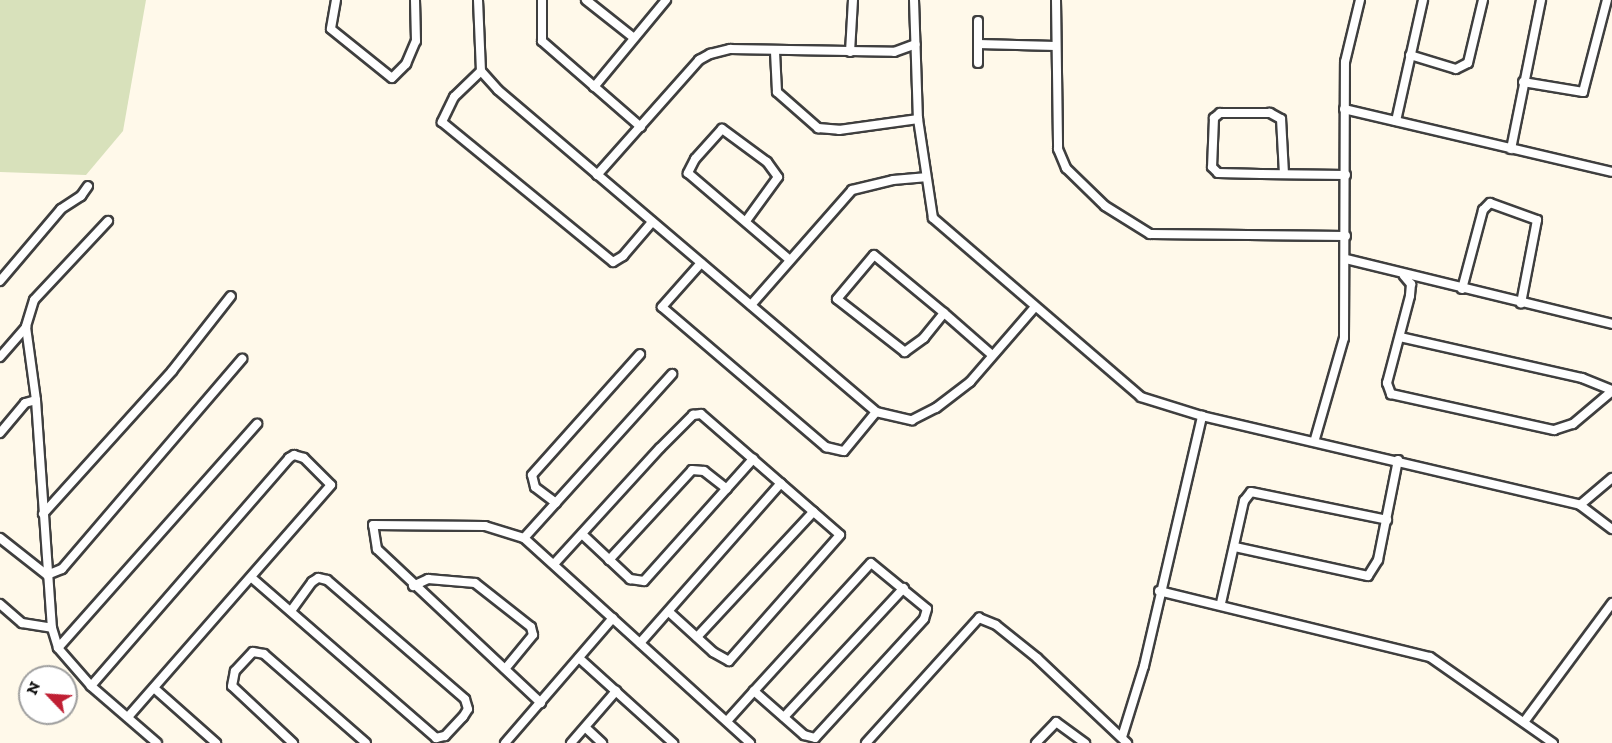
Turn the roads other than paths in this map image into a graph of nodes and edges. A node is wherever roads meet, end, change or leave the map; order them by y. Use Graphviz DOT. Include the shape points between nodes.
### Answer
graph roads {
  1 [pos="336,0"];
  2 [pos="415,0"];
  3 [pos="478,0"];
  4 [pos="542,0"];
  5 [pos="586,0"];
  6 [pos="666,0"];
  7 [pos="853,0"];
  8 [pos="914,0"];
  9 [pos="1056,0"];
  10 [pos="1360,0"];
  11 [pos="1423,0"];
  12 [pos="1483,0"];
  13 [pos="1541,0"];
  14 [pos="1607,0"];
  15 [pos="978,21"];
  16 [pos="634,38"];
  17 [pos="916,44"];
  18 [pos="978,44"];
  19 [pos="1056,46"];
  20 [pos="775,52"];
  21 [pos="850,52"];
  22 [pos="1410,56"];
  23 [pos="978,63"];
  24 [pos="481,71"];
  25 [pos="1523,82"];
  26 [pos="594,87"];
  27 [pos="1344,109"];
  28 [pos="918,118"];
  29 [pos="1395,121"];
  30 [pos="641,127"];
  31 [pos="1510,149"];
  32 [pos="1612,172"];
  33 [pos="1284,174"];
  34 [pos="597,175"];
  35 [pos="1346,175"];
  36 [pos="925,177"];
  37 [pos="88,186"];
  38 [pos="108,221"];
  39 [pos="746,221"];
  40 [pos="652,222"];
  41 [pos="1346,236"];
  42 [pos="1346,259"];
  43 [pos="790,260"];
  44 [pos="701,263"];
  45 [pos="1404,276"];
  46 [pos="0,281"];
  47 [pos="1462,289"];
  48 [pos="231,296"];
  49 [pos="1521,303"];
  50 [pos="751,305"];
  51 [pos="1035,307"];
  52 [pos="944,313"];
  53 [pos="1612,324"];
  54 [pos="26,327"];
  55 [pos="1400,337"];
  56 [pos="640,354"];
  57 [pos="992,355"];
  58 [pos="0,357"];
  59 [pos="242,359"];
  60 [pos="672,374"];
  61 [pos="1612,390"];
  62 [pos="36,400"];
  63 [pos="876,412"];
  64 [pos="1202,416"];
  65 [pos="257,424"];
  66 [pos="0,433"];
  67 [pos="1315,440"];
  68 [pos="753,459"];
  69 [pos="1398,460"];
  70 [pos="1612,478"];
  71 [pos="781,483"];
  72 [pos="727,489"];
  73 [pos="556,502"];
  74 [pos="1580,504"];
  75 [pos="813,512"];
  76 [pos="43,514"];
  77 [pos="1387,520"];
  78 [pos="1612,530"];
  79 [pos="582,534"];
  80 [pos="0,538"];
  81 [pos="524,538"];
  82 [pos="1235,547"];
  83 [pos="609,560"];
  84 [pos="554,564"];
  85 [pos="47,574"];
  86 [pos="252,578"];
  87 [pos="413,586"];
  88 [pos="904,588"];
  89 [pos="1159,591"];
  90 [pos="1221,603"];
  91 [pos="1612,603"];
  92 [pos="0,604"];
  93 [pos="291,611"];
  94 [pos="669,612"];
  95 [pos="613,618"];
  96 [pos="52,628"];
  97 [pos="697,637"];
  98 [pos="640,643"];
  99 [pos="58,648"];
  100 [pos="579,658"];
  101 [pos="505,669"];
  102 [pos="91,686"];
  103 [pos="154,688"];
  104 [pos="616,691"];
  105 [pos="754,691"];
  106 [pos="541,703"];
  107 [pos="128,717"];
  108 [pos="784,717"];
  109 [pos="727,721"];
  110 [pos="1524,722"];
  111 [pos="586,728"];
  112 [pos="1125,740"];
  113 [pos="157,743"];
  114 [pos="216,743"];
  115 [pos="293,743"];
  116 [pos="366,743"];
  117 [pos="505,743"];
  118 [pos="571,743"];
  119 [pos="603,743"];
  120 [pos="673,743"];
  121 [pos="750,743"];
  122 [pos="866,743"];
  123 [pos="1036,743"];
  124 [pos="1085,743"];
  125 [pos="1553,743"];
  1 -- 2 [label="street" via="331,29 392,78 406,64 416,41"];
  3 -- 24 [label="street"];
  4 -- 26 [label="street" via="542,41"];
  5 -- 16 [label="street"];
  6 -- 16 [label="street"];
  7 -- 21 [label="street"];
  8 -- 17 [label="street"];
  9 -- 19 [label="street"];
  10 -- 27 [label="street" via="1345,62"];
  11 -- 22 [label="street"];
  12 -- 22 [label="street" via="1468,63 1456,69"];
  13 -- 25 [label="street"];
  14 -- 25 [label="street" via="1583,92"];
  15 -- 18 [label="street"];
  16 -- 26 [label="street"];
  17 -- 21 [label="street" via="894,52"];
  17 -- 28 [label="street"];
  18 -- 19 [label="street"];
  18 -- 23 [label="street"];
  19 -- 41 [label="street" via="1060,157 1089,190 1132,226 1159,236"];
  20 -- 21 [label="street"];
  20 -- 28 [label="street" via="777,92 818,128 839,130"];
  20 -- 30 [label="street" via="730,49 699,60"];
  22 -- 29 [label="street"];
  24 -- 34 [label="street"];
  24 -- 40 [label="street" via="454,98 442,122 613,262"];
  25 -- 31 [label="street"];
  26 -- 30 [label="street"];
  27 -- 29 [label="street"];
  27 -- 35 [label="street"];
  28 -- 36 [label="street"];
  29 -- 31 [label="street"];
  30 -- 34 [label="street"];
  31 -- 32 [label="street"];
  33 -- 33 [label="street" via="1218,172 1212,167 1214,118 1220,113 1270,113 1281,119"];
  33 -- 35 [label="street"];
  34 -- 40 [label="street"];
  35 -- 41 [label="street"];
  36 -- 43 [label="street" via="852,190"];
  36 -- 51 [label="street" via="933,218"];
  37 -- 46 [label="street" via="81,196 61,209"];
  38 -- 54 [label="street" via="34,300"];
  39 -- 39 [label="street" via="688,173 695,159 722,129 767,162 778,177"];
  39 -- 43 [label="street"];
  40 -- 44 [label="street"];
  41 -- 42 [label="street"];
  42 -- 45 [label="street"];
  42 -- 67 [label="street" via="1344,338"];
  43 -- 50 [label="street"];
  44 -- 50 [label="street"];
  44 -- 63 [label="street" via="662,307 826,447 844,451"];
  45 -- 47 [label="street"];
  45 -- 55 [label="street" via="1411,290"];
  47 -- 49 [label="street"];
  47 -- 49 [label="street" via="1483,210 1490,203 1537,220"];
  48 -- 76 [label="street" via="172,372"];
  49 -- 53 [label="street"];
  50 -- 63 [label="street"];
  51 -- 57 [label="street"];
  51 -- 64 [label="street" via="1141,397"];
  52 -- 52 [label="street" via="874,255 837,299 905,352 924,338"];
  52 -- 57 [label="street"];
  54 -- 58 [label="street"];
  54 -- 62 [label="street"];
  55 -- 61 [label="street" via="1582,378"];
  55 -- 61 [label="street" via="1387,383 1391,394 1554,430 1573,424"];
  56 -- 73 [label="street" via="532,475 535,487"];
  57 -- 63 [label="street" via="962,389 924,415 904,420"];
  59 -- 85 [label="street" via="68,563"];
  60 -- 73 [label="street"];
  62 -- 66 [label="street" via="25,403"];
  62 -- 76 [label="street"];
  64 -- 67 [label="street"];
  64 -- 89 [label="street"];
  65 -- 99 [label="street"];
  67 -- 69 [label="street"];
  68 -- 71 [label="street"];
  68 -- 72 [label="street"];
  68 -- 79 [label="street" via="701,414 693,415"];
  69 -- 74 [label="street"];
  69 -- 77 [label="street"];
  70 -- 74 [label="street"];
  71 -- 75 [label="street"];
  71 -- 94 [label="street"];
  72 -- 83 [label="street" via="704,471 692,470"];
  72 -- 83 [label="street" via="648,579 634,581"];
  73 -- 81 [label="street"];
  74 -- 78 [label="street"];
  75 -- 97 [label="street"];
  75 -- 97 [label="street" via="838,532 838,539 731,660 725,660"];
  76 -- 85 [label="street"];
  77 -- 82 [label="street" via="1376,567 1364,577"];
  77 -- 82 [label="street" via="1251,492 1245,501"];
  79 -- 83 [label="street"];
  79 -- 84 [label="street"];
  80 -- 85 [label="street"];
  81 -- 84 [label="street"];
  81 -- 87 [label="street" via="485,526 373,525 376,549"];
  82 -- 90 [label="street"];
  84 -- 95 [label="street"];
  85 -- 96 [label="street"];
  86 -- 93 [label="street"];
  86 -- 102 [label="street" via="331,485 299,456 289,458"];
  86 -- 103 [label="street"];
  87 -- 101 [label="street"];
  87 -- 101 [label="street" via="429,579 475,583 531,627 533,635"];
  88 -- 105 [label="street" via="871,563"];
  88 -- 108 [label="street"];
  88 -- 108 [label="street" via="927,609 924,620 817,737 812,739"];
  89 -- 90 [label="street"];
  89 -- 112 [label="street"];
  90 -- 110 [label="street" via="1430,657"];
  91 -- 110 [label="street"];
  92 -- 96 [label="street" via="22,623"];
  93 -- 93 [label="street" via="436,738 453,729 468,710 465,699 327,580 318,578 312,582"];
  94 -- 97 [label="street"];
  94 -- 98 [label="street"];
  95 -- 98 [label="street"];
  95 -- 100 [label="street"];
  96 -- 99 [label="street"];
  98 -- 109 [label="street"];
  99 -- 102 [label="street"];
  100 -- 104 [label="street"];
  100 -- 106 [label="street"];
  101 -- 106 [label="street"];
  102 -- 107 [label="street"];
  103 -- 107 [label="street"];
  103 -- 114 [label="street"];
  104 -- 111 [label="street"];
  104 -- 120 [label="street"];
  105 -- 108 [label="street"];
  105 -- 109 [label="street"];
  106 -- 117 [label="street"];
  107 -- 113 [label="street"];
  109 -- 121 [label="street"];
  110 -- 125 [label="street"];
  111 -- 118 [label="street"];
  111 -- 119 [label="street"];
  112 -- 122 [label="street" via="1037,658 996,625 979,618"];
  115 -- 116 [label="street" via="232,686 235,672 253,652 264,654"];
  123 -- 124 [label="street" via="1056,722"];
}
